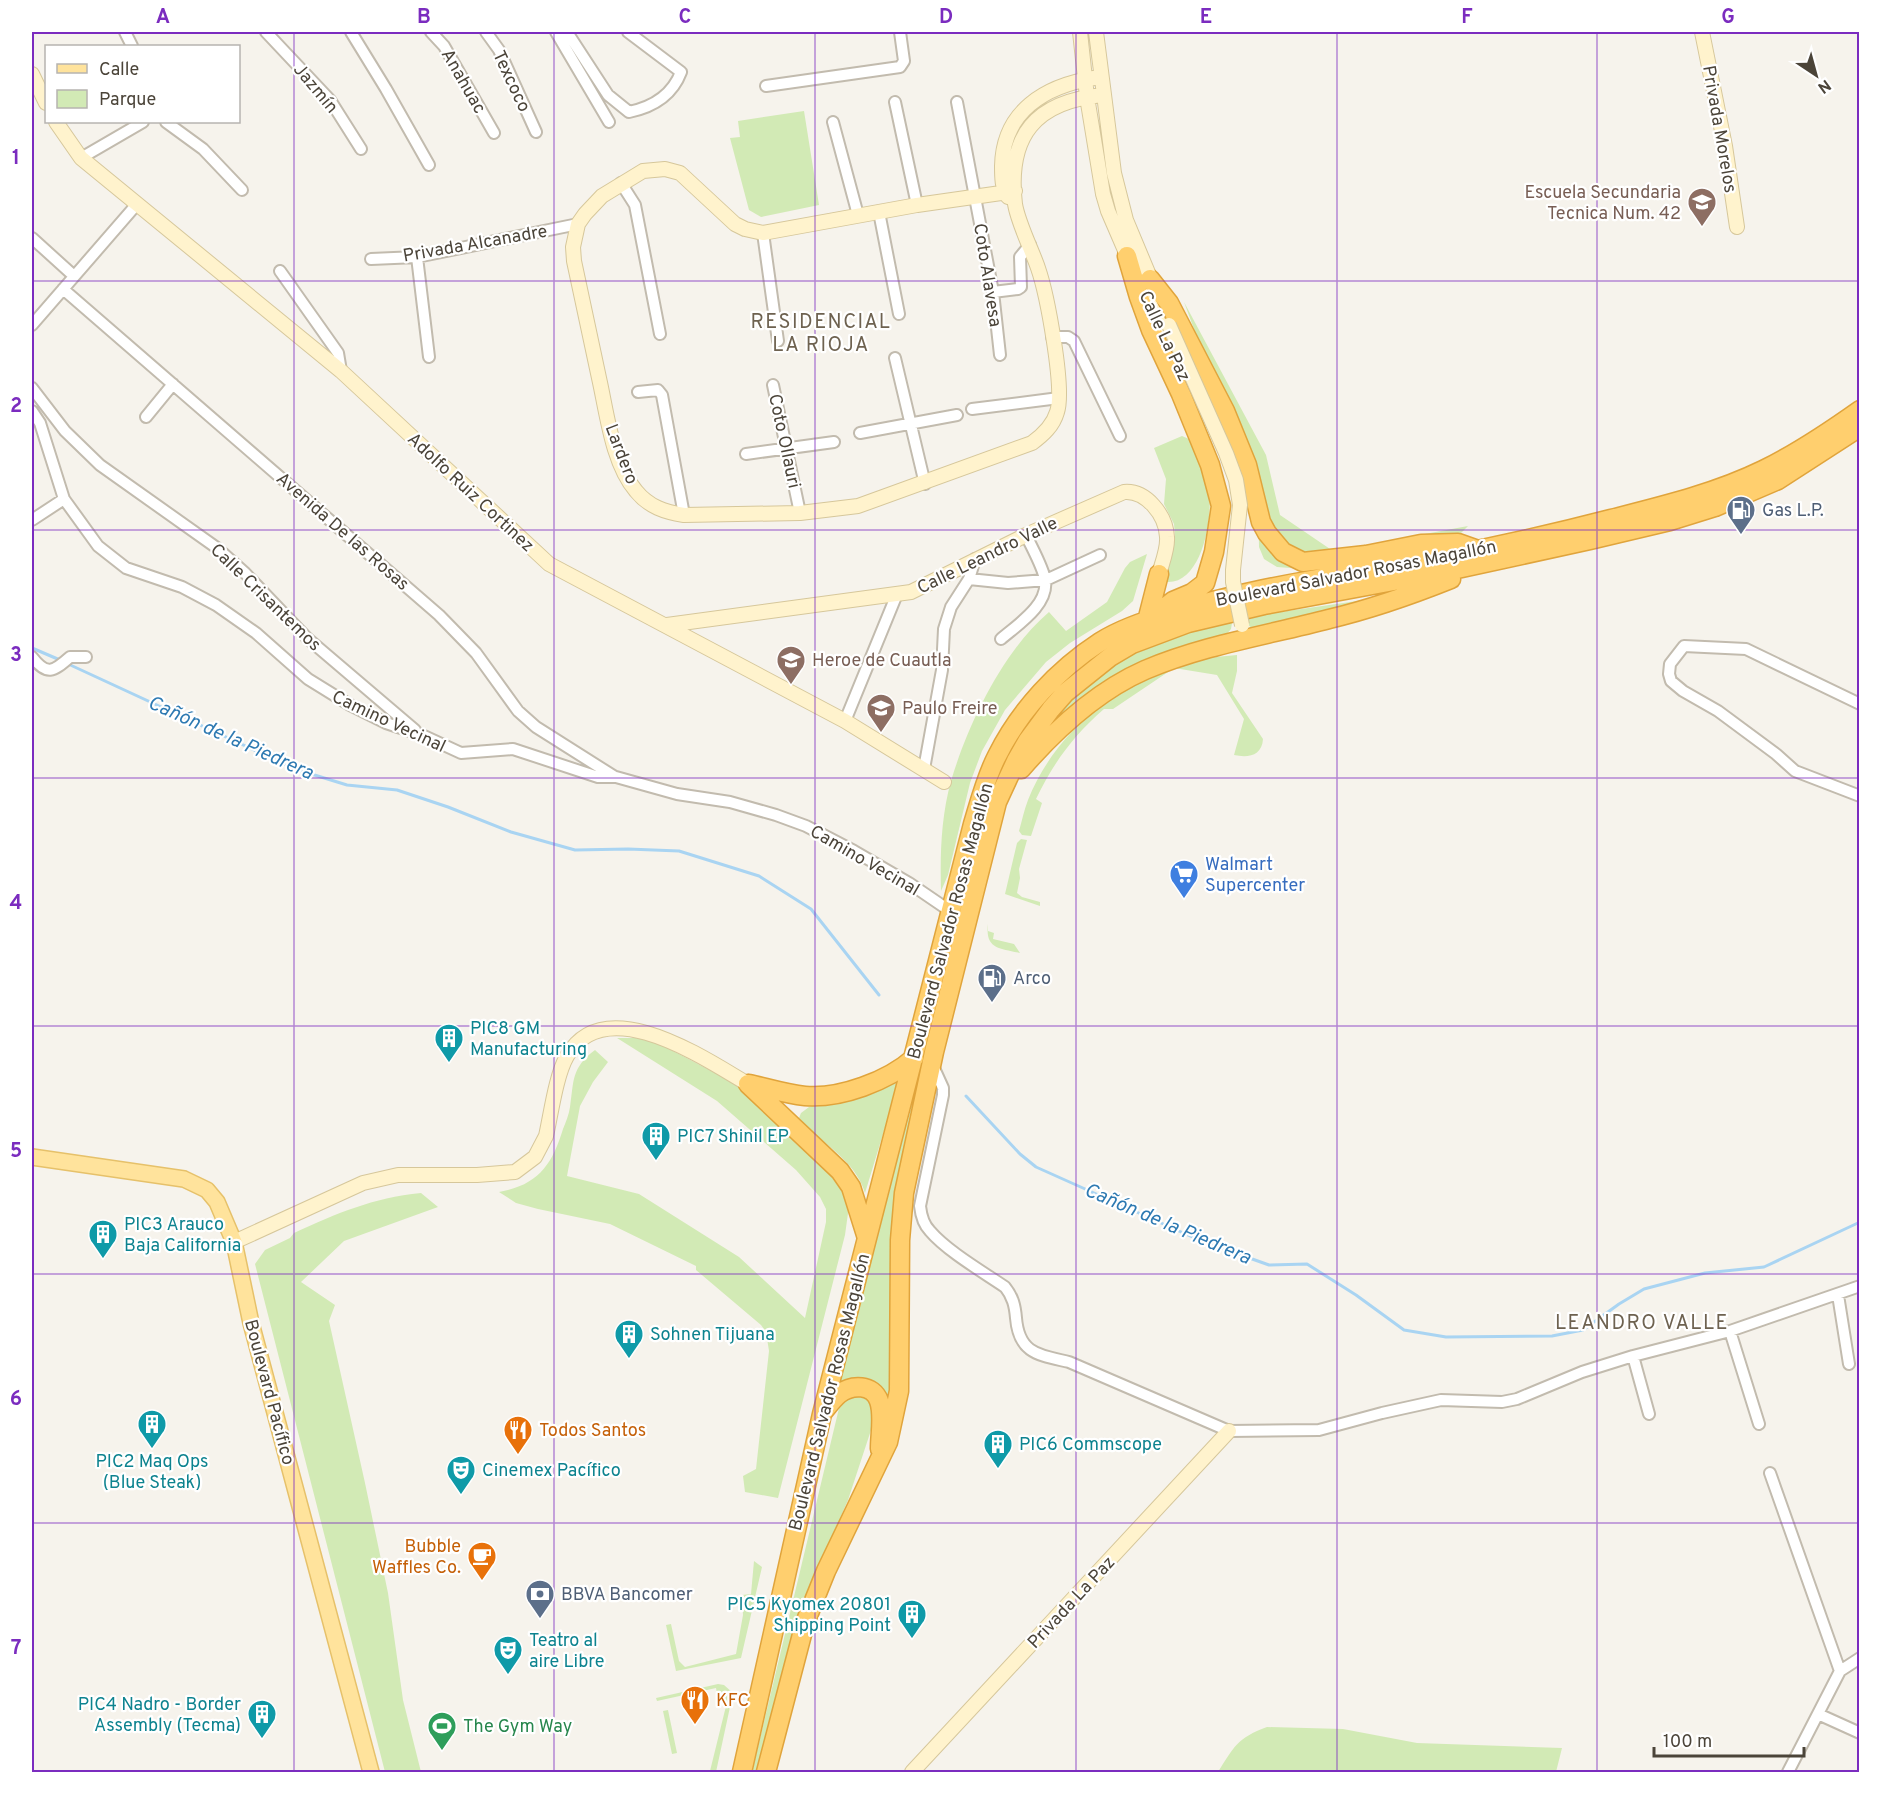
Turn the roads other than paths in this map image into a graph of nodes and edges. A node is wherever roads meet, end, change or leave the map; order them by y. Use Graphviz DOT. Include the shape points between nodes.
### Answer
graph roads {
  1 [pos="266,32"];
  2 [pos="351,32"];
  3 [pos="431,32"];
  4 [pos="486,32"];
  5 [pos="556,32"];
  6 [pos="567,32"];
  7 [pos="628,32"];
  8 [pos="900,32"];
  9 [pos="1080,32"];
  10 [pos="1096,32"];
  11 [pos="1702,32"];
  12 [pos="32,74"];
  13 [pos="1102,77"];
  14 [pos="1086,80"];
  15 [pos="766,86"];
  16 [pos="1104,95"];
  17 [pos="1087,97"];
  18 [pos="45,101"];
  19 [pos="895,102"];
  20 [pos="957,102"];
  21 [pos="1026,107"];
  22 [pos="1035,119"];
  23 [pos="609,122"];
  24 [pos="834,122"];
  25 [pos="57,123"];
  26 [pos="141,123"];
  27 [pos="167,123"];
  28 [pos="536,132"];
  29 [pos="494,133"];
  30 [pos="362,149"];
  31 [pos="81,159"];
  32 [pos="429,165"];
  33 [pos="621,183"];
  34 [pos="242,190"];
  35 [pos="1010,192"];
  36 [pos="974,196"];
  37 [pos="137,204"];
  38 [pos="917,205"];
  39 [pos="879,212"];
  40 [pos="858,215"];
  41 [pos="578,224"];
  42 [pos="1737,226"];
  43 [pos="763,233"];
  44 [pos="32,238"];
  45 [pos="1030,245"];
  46 [pos="1127,256"];
  47 [pos="417,257"];
  48 [pos="371,259"];
  49 [pos="280,271"];
  50 [pos="74,276"];
  51 [pos="1150,279"];
  52 [pos="63,289"];
  53 [pos="993,292"];
  54 [pos="899,314"];
  55 [pos="32,325"];
  56 [pos="1166,327"];
  57 [pos="660,334"];
  58 [pos="1052,337"];
  59 [pos="778,341"];
  60 [pos="1000,355"];
  61 [pos="429,357"];
  62 [pos="895,358"];
  63 [pos="341,371"];
  64 [pos="172,384"];
  65 [pos="773,385"];
  66 [pos="32,388"];
  67 [pos="638,392"];
  68 [pos="1059,398"];
  69 [pos="972,409"];
  70 [pos="1860,410"];
  71 [pos="32,411"];
  72 [pos="957,415"];
  73 [pos="146,417"];
  74 [pos="911,424"];
  75 [pos="1860,427"];
  76 [pos="860,433"];
  77 [pos="1120,436"];
  78 [pos="834,442"];
  79 [pos="787,448"];
  80 [pos="746,454"];
  81 [pos="925,483"];
  82 [pos="64,499"];
  83 [pos="800,513"];
  84 [pos="684,515"];
  85 [pos="32,520"];
  86 [pos="1026,535"];
  87 [pos="1480,550"];
  88 [pos="1100,555"];
  89 [pos="975,559"];
  90 [pos="1504,559"];
  91 [pos="1159,574"];
  92 [pos="969,579"];
  93 [pos="1046,580"];
  94 [pos="897,594"];
  95 [pos="1179,597"];
  96 [pos="1148,620"];
  97 [pos="667,625"];
  98 [pos="1242,633"];
  99 [pos="1001,639"];
  100 [pos="32,657"];
  101 [pos="86,657"];
  102 [pos="1860,704"];
  103 [pos="845,721"];
  104 [pos="422,735"];
  105 [pos="924,770"];
  106 [pos="616,777"];
  107 [pos="944,782"];
  108 [pos="1860,796"];
  109 [pos="997,802"];
  110 [pos="950,911"];
  111 [pos="914,1058"];
  112 [pos="932,1064"];
  113 [pos="748,1084"];
  114 [pos="32,1157"];
  115 [pos="867,1238"];
  116 [pos="234,1242"];
  117 [pos="1860,1286"];
  118 [pos="1838,1294"];
  119 [pos="1730,1331"];
  120 [pos="1633,1356"];
  121 [pos="1848,1364"];
  122 [pos="822,1414"];
  123 [pos="1649,1414"];
  124 [pos="1760,1424"];
  125 [pos="1229,1431"];
  126 [pos="880,1460"];
  127 [pos="1770,1473"];
  128 [pos="1860,1658"];
  129 [pos="1840,1671"];
  130 [pos="1818,1714"];
  131 [pos="1860,1733"];
  132 [pos="371,1773"];
  133 [pos="742,1773"];
  134 [pos="766,1773"];
  135 [pos="912,1773"];
  136 [pos="1788,1773"];
  1 -- 30 [label="street, Jazmín" via="330,100"];
  2 -- 32 [label="street"];
  3 -- 29 [label="street, Anahuac" via="444,46"];
  4 -- 28 [label="street, Texcoco" via="499,50"];
  5 -- 23 [label="street"];
  6 -- 7 [label="street" via="608,95 629,112 647,108 663,98 676,85 681,72"];
  8 -- 15 [label="street" via="904,62 900,67"];
  9 -- 14 [label="street, Calle La Paz"];
  10 -- 13 [label="street, Calle La Paz"];
  11 -- 42 [label="street, Privada Morelos"];
  12 -- 18 [label="street"];
  13 -- 14 [label="street"];
  13 -- 16 [label="street, Calle La Paz"];
  14 -- 17 [label="street, Calle La Paz"];
  14 -- 21 [label="street" via="1045,93"];
  16 -- 17 [label="street"];
  16 -- 51 [label="street, Calle La Paz" via="1120,200"];
  17 -- 22 [label="street"];
  17 -- 46 [label="street, Calle La Paz" via="1108,211"];
  19 -- 38 [label="street"];
  20 -- 36 [label="street, Coto Alavesa"];
  21 -- 22 [label="street"];
  21 -- 35 [label="street" via="1016,119 1005,146 1002,166"];
  22 -- 35 [label="street" via="1022,136"];
  24 -- 40 [label="street"];
  25 -- 31 [label="street, Adolfo Ruiz Cortinez"];
  26 -- 31 [label="street"];
  27 -- 34 [label="street" via="203,149"];
  31 -- 37 [label="street, Adolfo Ruiz Cortinez"];
  33 -- 41 [label="street" via="602,196"];
  33 -- 43 [label="street" via="644,171 665,169 680,173 735,224"];
  33 -- 57 [label="street" via="635,205"];
  35 -- 36 [label="street"];
  35 -- 45 [label="street, Lardero"];
  36 -- 38 [label="street"];
  36 -- 53 [label="street, Coto Alavesa"];
  37 -- 50 [label="street"];
  37 -- 63 [label="street, Adolfo Ruiz Cortinez"];
  38 -- 39 [label="street"];
  39 -- 40 [label="street"];
  39 -- 54 [label="street"];
  40 -- 43 [label="street"];
  41 -- 47 [label="street, Privada Alcanadre"];
  41 -- 84 [label="street, Lardero" via="574,261 612,440 635,491 657,508"];
  43 -- 59 [label="street"];
  44 -- 50 [label="street"];
  45 -- 53 [label="street" via="1020,257 1021,287"];
  45 -- 58 [label="street, Lardero"];
  46 -- 56 [label="street, Calle La Paz"];
  46 -- 95 [label="highway" via="1148,321 1210,465 1221,506 1205,583"];
  47 -- 48 [label="street, Privada Alcanadre"];
  47 -- 61 [label="street"];
  49 -- 63 [label="street" via="338,353"];
  50 -- 52 [label="street"];
  51 -- 56 [label="street, Calle La Paz"];
  51 -- 87 [label="highway" via="1169,303 1225,411 1250,473 1261,522 1283,552 1303,562 1421,544 1458,543"];
  52 -- 55 [label="street"];
  52 -- 64 [label="street, Avenida De las Rosas"];
  53 -- 60 [label="street, Coto Alavesa"];
  56 -- 98 [label="street, Calle La Paz, bridge" via="1229,479 1234,510 1227,577"];
  58 -- 68 [label="street, Lardero"];
  58 -- 77 [label="street" via="1074,341"];
  62 -- 74 [label="street"];
  63 -- 97 [label="street, Adolfo Ruiz Cortinez" via="549,564"];
  64 -- 73 [label="street"];
  64 -- 106 [label="street, Avenida De las Rosas" via="439,615 476,653 518,711 536,727"];
  65 -- 79 [label="street, Coto Ollauri"];
  66 -- 104 [label="street, Calle Crisantemos" via="65,431 100,465 217,548 307,638"];
  67 -- 84 [label="street" via="658,390 662,395"];
  68 -- 69 [label="street"];
  68 -- 81 [label="street, Lardero" via="1052,423 1032,443"];
  70 -- 87 [label="highway, Boulevard Salvador Rosas Magallón" via="1796,453 1730,484 1644,511"];
  71 -- 82 [label="street, Camino Vecinal"];
  72 -- 74 [label="street"];
  74 -- 76 [label="street"];
  74 -- 81 [label="street"];
  75 -- 90 [label="highway, Boulevard Salvador Rosas Magallón" via="1778,480 1715,507"];
  78 -- 79 [label="street"];
  79 -- 80 [label="street"];
  79 -- 83 [label="street, Coto Ollauri"];
  81 -- 83 [label="street, Lardero" via="858,506"];
  82 -- 85 [label="street"];
  82 -- 104 [label="street, Camino Vecinal" via="112,559 216,605 331,695 386,723"];
  83 -- 84 [label="street, Lardero"];
  86 -- 89 [label="street, Calle Leandro Valle"];
  86 -- 91 [label="street, Calle Leandro Valle" via="1113,496 1138,493 1158,513 1167,535"];
  86 -- 93 [label="street"];
  87 -- 96 [label="highway, Boulevard Salvador Rosas Magallón" via="1249,591"];
  88 -- 93 [label="street"];
  89 -- 92 [label="street"];
  89 -- 94 [label="street, Calle Leandro Valle" via="921,588"];
  90 -- 98 [label="highway" via="1331,619"];
  90 -- 109 [label="highway, Boulevard Salvador Rosas Magallón" via="1188,622 1132,644 1084,677 1051,709 1016,761"];
  91 -- 95 [label="highway" via="1167,595"];
  91 -- 96 [label="highway"];
  92 -- 93 [label="street" via="1008,583"];
  92 -- 105 [label="street" via="951,607 944,629 942,670"];
  93 -- 99 [label="street" via="1040,604"];
  94 -- 97 [label="street, Calle Leandro Valle"];
  94 -- 103 [label="street"];
  95 -- 96 [label="highway"];
  96 -- 110 [label="highway, Boulevard Salvador Rosas Magallón" via="1112,635 1068,666 1048,683 1013,730 984,787"];
  97 -- 103 [label="street, Adolfo Ruiz Cortinez"];
  98 -- 109 [label="highway" via="1144,671 1107,692 1073,716 1034,754"];
  100 -- 101 [label="street" via="41,667 55,670 70,657"];
  102 -- 108 [label="street" via="1746,649 1683,646 1670,664 1671,681 1683,692 1718,711 1795,771"];
  103 -- 105 [label="street, Adolfo Ruiz Cortinez"];
  104 -- 106 [label="street, Camino Vecinal" via="461,753 513,749 598,777"];
  105 -- 107 [label="street, Adolfo Ruiz Cortinez"];
  106 -- 110 [label="street, Camino Vecinal" via="677,795 730,802 806,826 881,866"];
  109 -- 112 [label="highway, Boulevard Salvador Rosas Magallón"];
  110 -- 111 [label="highway, Boulevard Salvador Rosas Magallón"];
  111 -- 113 [label="highway" via="887,1078 819,1096"];
  111 -- 115 [label="highway, Boulevard Salvador Rosas Magallón"];
  112 -- 125 [label="street" via="943,1095 920,1206 929,1230 1005,1287 1011,1295 1020,1340 1026,1348 1069,1362"];
  112 -- 126 [label="highway, Boulevard Salvador Rosas Magallón" via="904,1193 899,1391 893,1427"];
  113 -- 115 [label="highway" via="840,1172 851,1187"];
  113 -- 116 [label="street" via="663,1038 622,1027 601,1030 583,1039 567,1055 542,1146 535,1157 515,1172 398,1175 363,1183"];
  114 -- 116 [label="main road, Boulevard Pacífico" via="196,1183 217,1202"];
  115 -- 122 [label="highway, Boulevard Salvador Rosas Magallón"];
  116 -- 132 [label="main road, Boulevard Pacífico" via="251,1323"];
  117 -- 118 [label="street"];
  118 -- 119 [label="street"];
  118 -- 121 [label="street"];
  119 -- 120 [label="street"];
  119 -- 124 [label="street"];
  120 -- 123 [label="street"];
  120 -- 125 [label="street" via="1502,1402 1441,1400 1319,1430"];
  122 -- 126 [label="highway" via="848,1389 862,1387 872,1391 880,1409"];
  122 -- 133 [label="highway, Boulevard Salvador Rosas Magallón"];
  125 -- 135 [label="street, Privada La Paz"];
  126 -- 134 [label="highway, Boulevard Salvador Rosas Magallón" via="808,1614"];
  127 -- 129 [label="street"];
  128 -- 129 [label="street"];
  129 -- 130 [label="street"];
  130 -- 131 [label="street"];
  130 -- 136 [label="street"];
}
